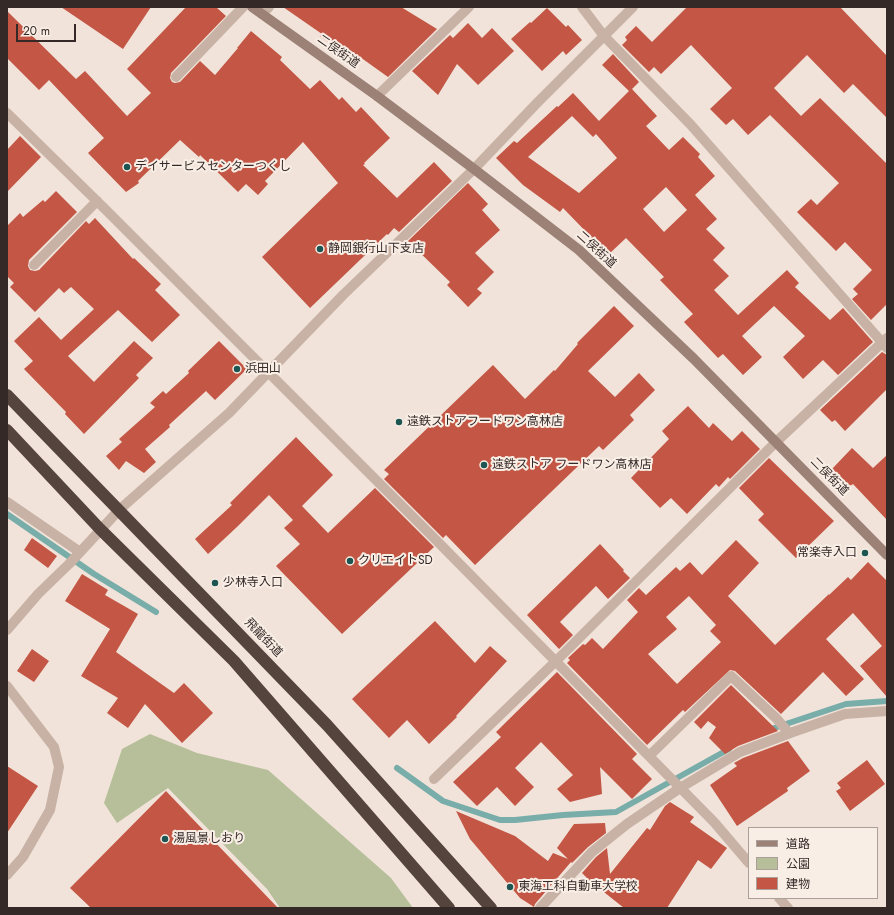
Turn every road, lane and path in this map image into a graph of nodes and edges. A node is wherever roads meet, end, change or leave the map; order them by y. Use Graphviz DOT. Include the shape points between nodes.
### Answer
graph roads {
  1 [pos="243,7"];
  2 [pos="252,7"];
  3 [pos="469,7"];
  4 [pos="582,7"];
  5 [pos="633,7"];
  6 [pos="265,10"];
  7 [pos="604,36"];
  8 [pos="176,77"];
  9 [pos="377,96"];
  10 [pos="7,114"];
  11 [pos="474,169"];
  12 [pos="97,201"];
  13 [pos="34,265"];
  14 [pos="885,343"];
  15 [pos="268,372"];
  16 [pos="7,395"];
  17 [pos="7,430"];
  18 [pos="776,442"];
  19 [pos="7,502"];
  20 [pos="119,510"];
  21 [pos="100,529"];
  22 [pos="78,554"];
  23 [pos="887,555"];
  24 [pos="7,630"];
  25 [pos="556,661"];
  26 [pos="7,686"];
  27 [pos="887,711"];
  28 [pos="787,731"];
  29 [pos="649,756"];
  30 [pos="434,779"];
  31 [pos="678,786"];
  32 [pos="748,862"];
  33 [pos="7,875"];
  34 [pos="780,899"];
  35 [pos="449,908"];
  36 [pos="491,908"];
  37 [pos="540,908"];
  38 [pos="788,908"];
  1 -- 8 [label="street"];
  2 -- 6 [label="street, 二俣街道"];
  3 -- 9 [label="street"];
  4 -- 7 [label="street"];
  5 -- 7 [label="street"];
  6 -- 9 [label="street, 二俣街道"];
  7 -- 11 [label="street"];
  7 -- 14 [label="street" via="690,125"];
  9 -- 11 [label="street, 二俣街道"];
  10 -- 12 [label="street"];
  11 -- 15 [label="street" via="343,295"];
  11 -- 18 [label="street, 二俣街道" via="579,250 694,359"];
  12 -- 13 [label="street"];
  12 -- 15 [label="street"];
  14 -- 18 [label="street"];
  15 -- 20 [label="street" via="229,412"];
  15 -- 25 [label="street"];
  16 -- 20 [label="highway, 飛龍街道"];
  17 -- 21 [label="highway"];
  18 -- 23 [label="street, 二俣街道"];
  18 -- 25 [label="street"];
  19 -- 22 [label="street"];
  20 -- 21 [label="street"];
  20 -- 36 [label="highway, 飛龍街道" via="327,725"];
  21 -- 22 [label="street"];
  21 -- 35 [label="highway" via="234,661"];
  22 -- 24 [label="street"];
  25 -- 29 [label="street"];
  25 -- 30 [label="street"];
  26 -- 33 [label="street" via="54,747 59,767 50,810 23,857"];
  27 -- 28 [label="street" via="845,714"];
  28 -- 29 [label="street" via="730,676"];
  28 -- 31 [label="street" via="740,752"];
  29 -- 31 [label="street"];
  31 -- 32 [label="street" via="714,822"];
  31 -- 37 [label="street" via="592,852"];
  34 -- 38 [label="street"];
}
